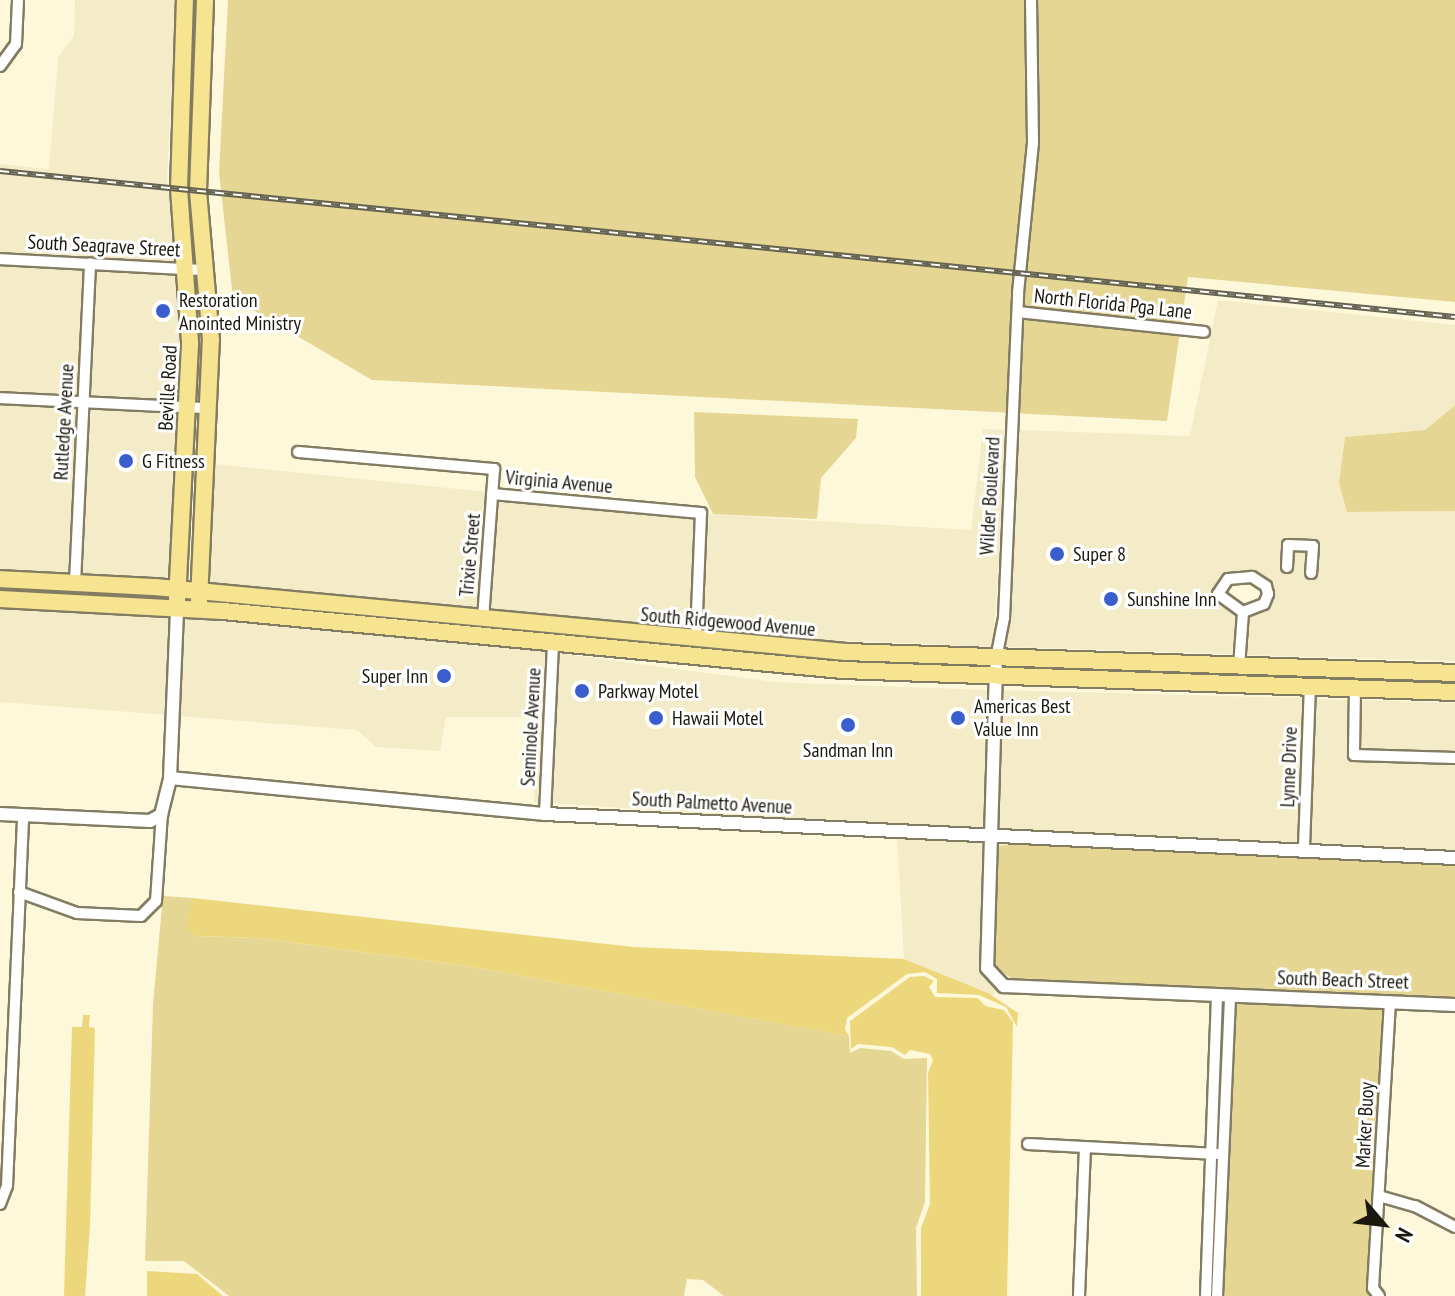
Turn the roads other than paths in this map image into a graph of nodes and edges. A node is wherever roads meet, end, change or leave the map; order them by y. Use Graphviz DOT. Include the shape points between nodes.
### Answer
graph roads {
  1 [pos="18,0"];
  2 [pos="185,0"];
  3 [pos="205,0"];
  4 [pos="1031,0"];
  5 [pos="3,65"];
  6 [pos="179,139"];
  7 [pos="199,140"];
  8 [pos="0,259"];
  9 [pos="90,263"];
  10 [pos="187,269"];
  11 [pos="206,270"];
  12 [pos="1018,312"];
  13 [pos="1204,332"];
  14 [pos="0,398"];
  15 [pos="83,399"];
  16 [pos="188,407"];
  17 [pos="208,408"];
  18 [pos="298,452"];
  19 [pos="492,494"];
  20 [pos="1287,567"];
  21 [pos="1311,573"];
  22 [pos="0,579"];
  23 [pos="75,583"];
  24 [pos="178,590"];
  25 [pos="0,599"];
  26 [pos="199,601"];
  27 [pos="177,609"];
  28 [pos="1243,612"];
  29 [pos="477,618"];
  30 [pos="434,631"];
  31 [pos="696,640"];
  32 [pos="553,643"];
  33 [pos="658,654"];
  34 [pos="996,667"];
  35 [pos="1239,667"];
  36 [pos="1455,673"];
  37 [pos="1310,686"];
  38 [pos="1355,688"];
  39 [pos="1455,692"];
  40 [pos="1455,758"];
  41 [pos="170,778"];
  42 [pos="162,813"];
  43 [pos="0,814"];
  44 [pos="545,814"];
  45 [pos="23,815"];
  46 [pos="987,838"];
  47 [pos="1304,848"];
  48 [pos="1455,858"];
  49 [pos="19,892"];
  50 [pos="1004,986"];
  51 [pos="1224,997"];
  52 [pos="1390,1002"];
  53 [pos="1455,1005"];
  54 [pos="1028,1144"];
  55 [pos="1085,1147"];
  56 [pos="1217,1154"];
  57 [pos="1379,1196"];
  58 [pos="0,1204"];
  59 [pos="1455,1227"];
  60 [pos="1079,1296"];
  61 [pos="1206,1296"];
  62 [pos="1217,1296"];
  63 [pos="1379,1296"];
  1 -- 5 [label="street" via="16,44"];
  2 -- 6 [label="main road, Beville Road"];
  3 -- 7 [label="main road, Beville Road"];
  4 -- 12 [label="street, Wilder Boulevard" via="1033,142"];
  6 -- 7 [label="street"];
  6 -- 10 [label="main road, Beville Road"];
  7 -- 11 [label="main road, Beville Road"];
  8 -- 9 [label="street, South Seagrave Street"];
  9 -- 10 [label="street, South Seagrave Street"];
  9 -- 15 [label="street, Rutledge Avenue"];
  10 -- 11 [label="street, South Seagrave Street"];
  10 -- 16 [label="main road, Beville Road"];
  11 -- 17 [label="main road, Beville Road"];
  12 -- 13 [label="street, North Florida Pga Lane"];
  12 -- 34 [label="street, Wilder Boulevard" via="1004,618"];
  14 -- 15 [label="street"];
  15 -- 16 [label="street"];
  15 -- 23 [label="street, Rutledge Avenue"];
  16 -- 17 [label="street"];
  16 -- 24 [label="main road, Beville Road"];
  17 -- 26 [label="main road, Beville Road"];
  18 -- 19 [label="street, Virginia Avenue" via="494,469"];
  19 -- 29 [label="street, Trixie Street"];
  19 -- 31 [label="street, Virginia Avenue" via="701,513"];
  20 -- 21 [label="street" via="1288,545 1313,546"];
  22 -- 23 [label="main road, South Ridgewood Avenue"];
  23 -- 24 [label="main road, South Ridgewood Avenue"];
  24 -- 26 [label="main road, South Ridgewood Avenue"];
  24 -- 27 [label="main road, Beville Road"];
  25 -- 27 [label="main road, South Ridgewood Avenue"];
  26 -- 27 [label="main road, South Ridgewood Avenue"];
  26 -- 29 [label="main road, South Ridgewood Avenue"];
  26 -- 30 [label="main road, South Ridgewood Avenue"];
  27 -- 41 [label="street, Beville Road"];
  28 -- 28 [label="street" via="1264,604 1266,586 1252,577 1228,579 1218,594"];
  28 -- 35 [label="street"];
  29 -- 30 [label="main road"];
  29 -- 31 [label="main road, South Ridgewood Avenue"];
  30 -- 32 [label="main road, South Ridgewood Avenue"];
  31 -- 33 [label="main road"];
  31 -- 34 [label="main road, South Ridgewood Avenue"];
  32 -- 33 [label="main road, South Ridgewood Avenue"];
  32 -- 44 [label="street, Seminole Avenue"];
  33 -- 34 [label="main road, South Ridgewood Avenue"];
  34 -- 35 [label="main road, South Ridgewood Avenue"];
  34 -- 37 [label="main road, South Ridgewood Avenue"];
  34 -- 46 [label="street, Wilder Boulevard"];
  35 -- 36 [label="main road, South Ridgewood Avenue"];
  37 -- 38 [label="main road, South Ridgewood Avenue"];
  37 -- 47 [label="street, Lynne Drive"];
  38 -- 39 [label="main road, South Ridgewood Avenue"];
  38 -- 40 [label="street" via="1354,755"];
  41 -- 42 [label="street"];
  41 -- 44 [label="street, South Palmetto Avenue"];
  42 -- 45 [label="street" via="150,821"];
  42 -- 49 [label="street" via="156,901 141,916 77,913"];
  43 -- 45 [label="street"];
  44 -- 46 [label="street, South Palmetto Avenue"];
  45 -- 49 [label="street"];
  46 -- 47 [label="street, South Palmetto Avenue"];
  46 -- 50 [label="street, Wilder Boulevard" via="987,968"];
  47 -- 48 [label="street, South Palmetto Avenue"];
  49 -- 58 [label="street" via="7,1186"];
  50 -- 51 [label="street, South Beach Street"];
  51 -- 52 [label="street, South Beach Street"];
  51 -- 56 [label="street"];
  52 -- 53 [label="street, South Beach Street"];
  52 -- 57 [label="street, Marker Buoy"];
  54 -- 55 [label="street"];
  55 -- 56 [label="street"];
  55 -- 60 [label="street"];
  56 -- 61 [label="street"];
  56 -- 62 [label="street"];
  57 -- 59 [label="street" via="1415,1206"];
  57 -- 63 [label="street, Marker Buoy" via="1373,1288"];
}
